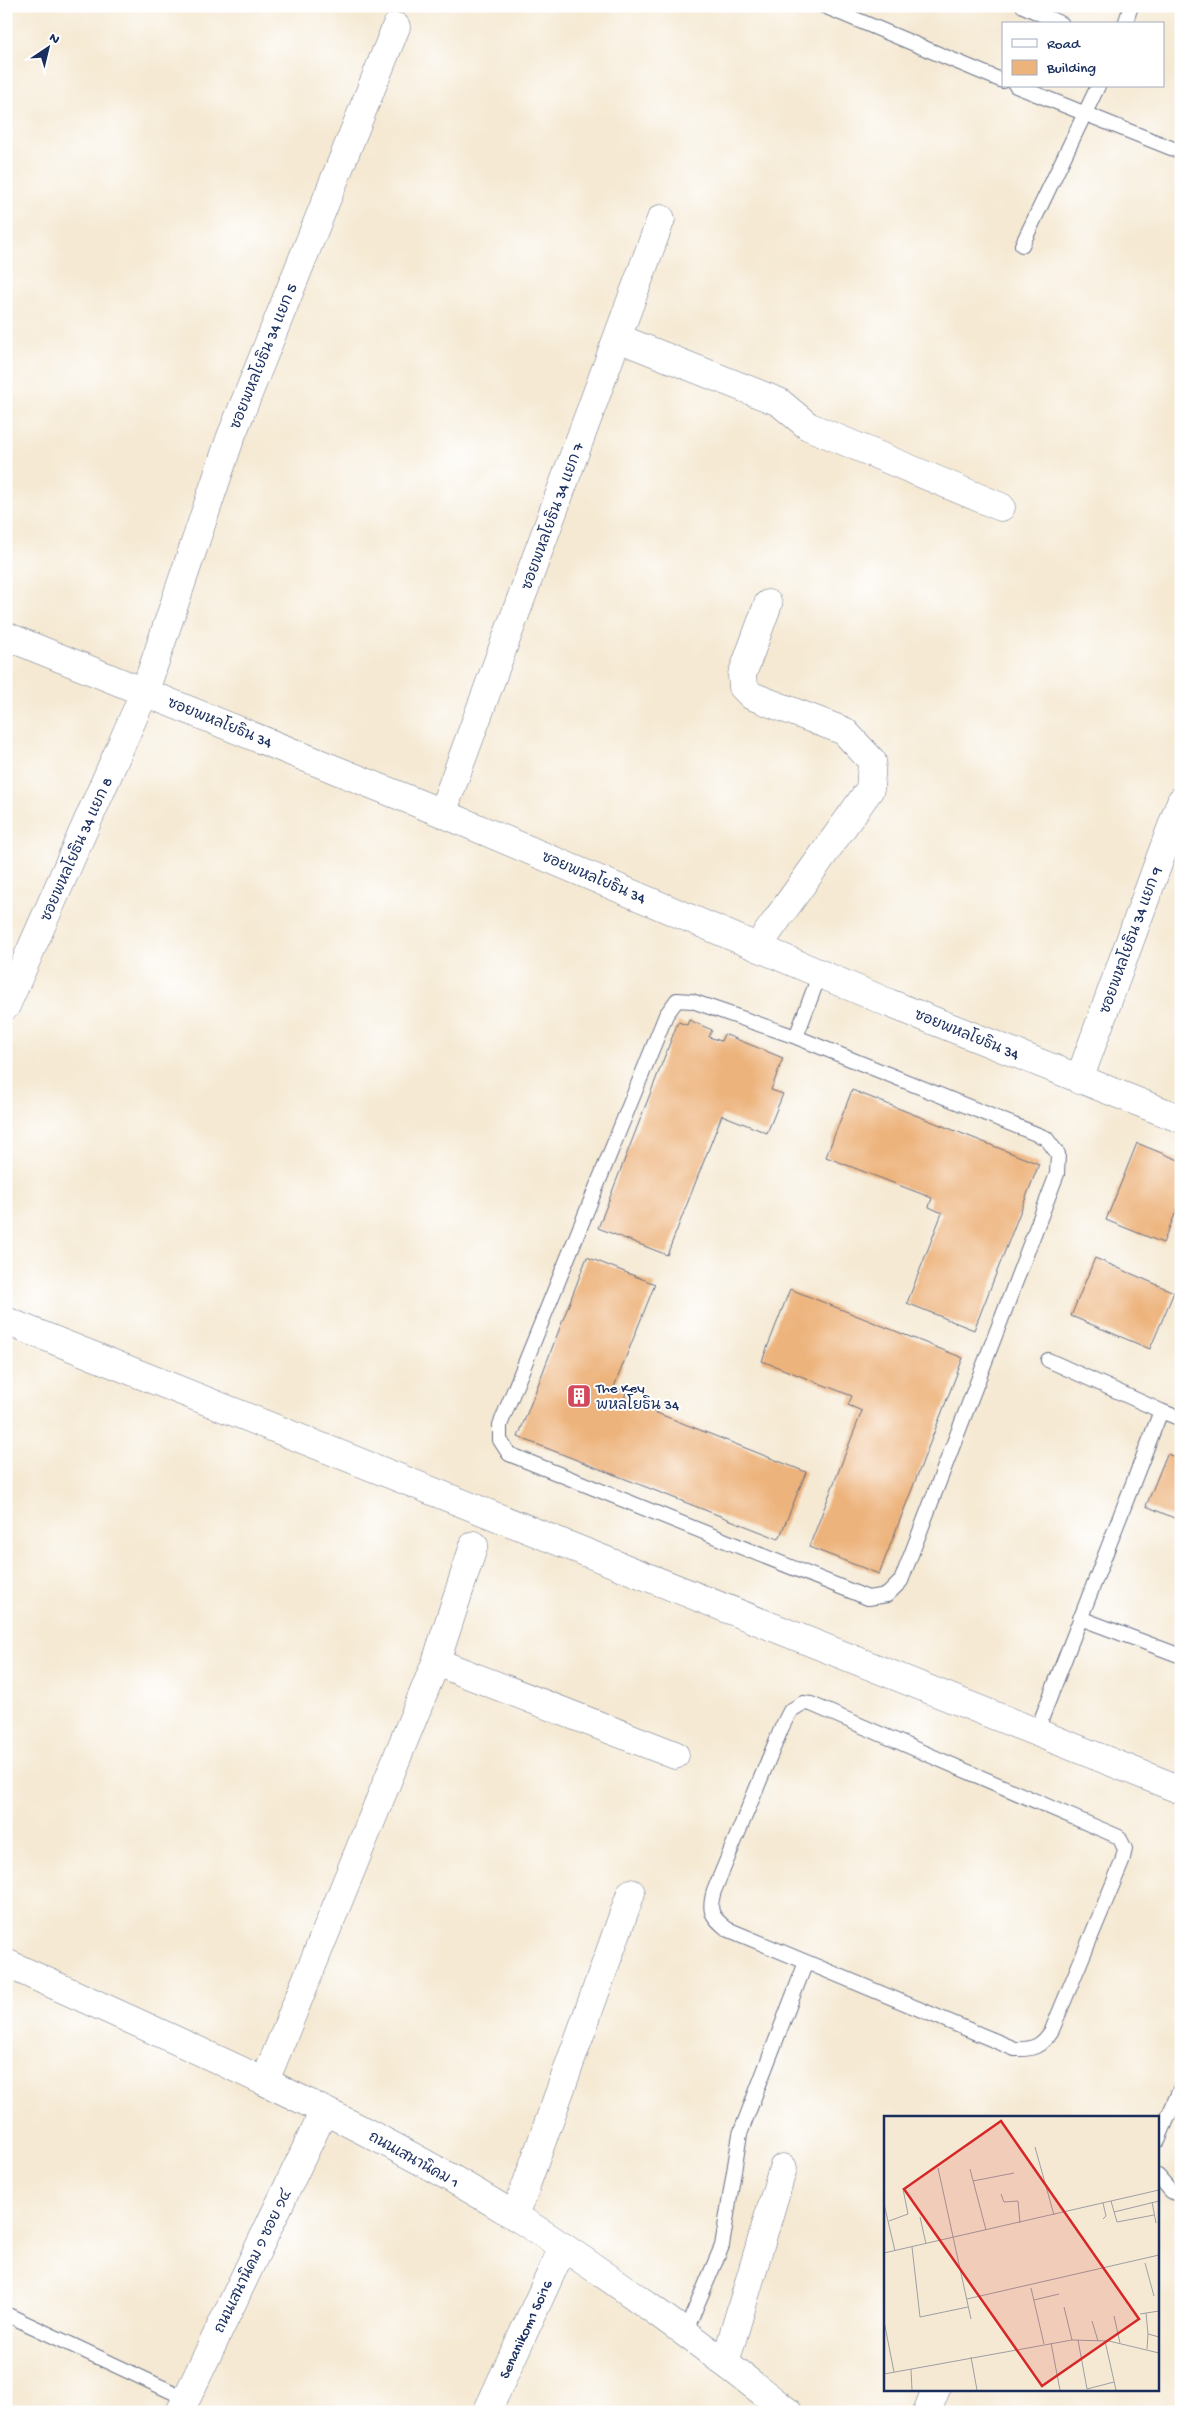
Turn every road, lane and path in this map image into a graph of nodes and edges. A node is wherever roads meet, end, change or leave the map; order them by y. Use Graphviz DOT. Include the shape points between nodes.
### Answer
graph roads {
  1 [pos="824,6"];
  2 [pos="1024,6"];
  3 [pos="1131,6"];
  4 [pos="1058,22"];
  5 [pos="1126,22"];
  6 [pos="396,27"];
  7 [pos="1002,81"];
  8 [pos="1021,88"];
  9 [pos="1097,88"];
  10 [pos="1084,115"];
  11 [pos="1181,152"];
  12 [pos="661,219"];
  13 [pos="1022,245"];
  14 [pos="618,338"];
  15 [pos="1001,507"];
  16 [pos="768,604"];
  17 [pos="6,636"];
  18 [pos="145,691"];
  19 [pos="1181,801"];
  20 [pos="442,813"];
  21 [pos="758,946"];
  22 [pos="820,973"];
  23 [pos="6,1006"];
  24 [pos="796,1037"];
  25 [pos="1079,1080"];
  26 [pos="1181,1119"];
  27 [pos="6,1321"];
  28 [pos="1048,1360"];
  29 [pos="1161,1411"];
  30 [pos="1181,1419"];
  31 [pos="474,1545"];
  32 [pos="1080,1618"];
  33 [pos="1181,1656"];
  34 [pos="436,1662"];
  35 [pos="1036,1733"];
  36 [pos="675,1755"];
  37 [pos="1181,1790"];
  38 [pos="631,1893"];
  39 [pos="806,1962"];
  40 [pos="6,1963"];
  41 [pos="266,2081"];
  42 [pos="1181,2087"];
  43 [pos="324,2111"];
  44 [pos="1160,2135"];
  45 [pos="783,2168"];
  46 [pos="1160,2178"];
  47 [pos="1181,2196"];
  48 [pos="515,2216"];
  49 [pos="563,2247"];
  50 [pos="6,2314"];
  51 [pos="685,2333"];
  52 [pos="725,2363"];
  53 [pos="936,2390"];
  54 [pos="183,2405"];
  55 [pos="785,2411"];
  56 [pos="487,2412"];
  57 [pos="927,2412"];
  1 -- 7 [label="lane"];
  2 -- 4 [label="lane"];
  3 -- 5 [label="lane"];
  6 -- 18 [label="street, ซอยพหลโยธิน 34 แยก 5" via="230,439"];
  8 -- 10 [label="lane"];
  9 -- 10 [label="lane"];
  10 -- 11 [label="lane"];
  10 -- 13 [label="lane"];
  12 -- 14 [label="street, ซอยพหลโยธิน 34 แยก 7"];
  14 -- 15 [label="street" via="778,402 808,426"];
  14 -- 20 [label="street, ซอยพหลโยธิน 34 แยก 7"];
  16 -- 21 [label="street" via="742,675 743,687 752,696 844,731 872,761 870,788"];
  17 -- 18 [label="street, ซอยพหลโยธิน 34"];
  18 -- 20 [label="street, ซอยพหลโยธิน 34"];
  18 -- 23 [label="street, ซอยพหลโยธิน 34 แยก 8"];
  19 -- 25 [label="street, ซอยพหลโยธิน 34 แยก 9"];
  20 -- 21 [label="street, ซอยพหลโยธิน 34"];
  21 -- 22 [label="street, ซอยพหลโยธิน 34"];
  22 -- 24 [label="lane"];
  22 -- 25 [label="street, ซอยพหลโยธิน 34"];
  24 -- 24 [label="lane" via="1046,1138 1058,1154 1057,1174 901,1581 887,1595 868,1598 509,1454 500,1440 500,1424 666,1015 677,1000 692,1001"];
  25 -- 26 [label="street, ซอยพหลโยธิน 34"];
  27 -- 35 [label="street"];
  28 -- 29 [label="lane"];
  29 -- 30 [label="lane"];
  29 -- 32 [label="lane"];
  31 -- 34 [label="street"];
  32 -- 33 [label="lane"];
  32 -- 35 [label="lane"];
  34 -- 36 [label="street"];
  34 -- 41 [label="street"];
  35 -- 37 [label="street"];
  38 -- 48 [label="street"];
  39 -- 39 [label="lane" via="1015,2049 1030,2050 1046,2040 1052,2030 1122,1862 1124,1844 1110,1832 803,1703 790,1711 782,1727 710,1903 710,1911 727,1929"];
  39 -- 51 [label="lane" via="740,2134 722,2246"];
  40 -- 41 [label="street, ถนนเสนานิคม 1"];
  41 -- 43 [label="street, ถนนเสนานิคม 1"];
  42 -- 44 [label="lane"];
  43 -- 48 [label="street, ถนนเสนานิคม 1" via="421,2161"];
  43 -- 54 [label="street, ถนนเสนานิคม ๑ ซอย ๑๔"];
  45 -- 52 [label="street"];
  46 -- 47 [label="lane" via="1171,2191"];
  48 -- 49 [label="street, ถนนเสนานิคม 1"];
  49 -- 51 [label="street, ถนนเสนานิคม 1"];
  49 -- 56 [label="street, Senanikom1 Soi16"];
  50 -- 54 [label="lane"];
  51 -- 52 [label="street, ถนนเสนานิคม 1"];
  52 -- 55 [label="street, ถนนเสนานิคม 1"];
  53 -- 57 [label="street"];
}
